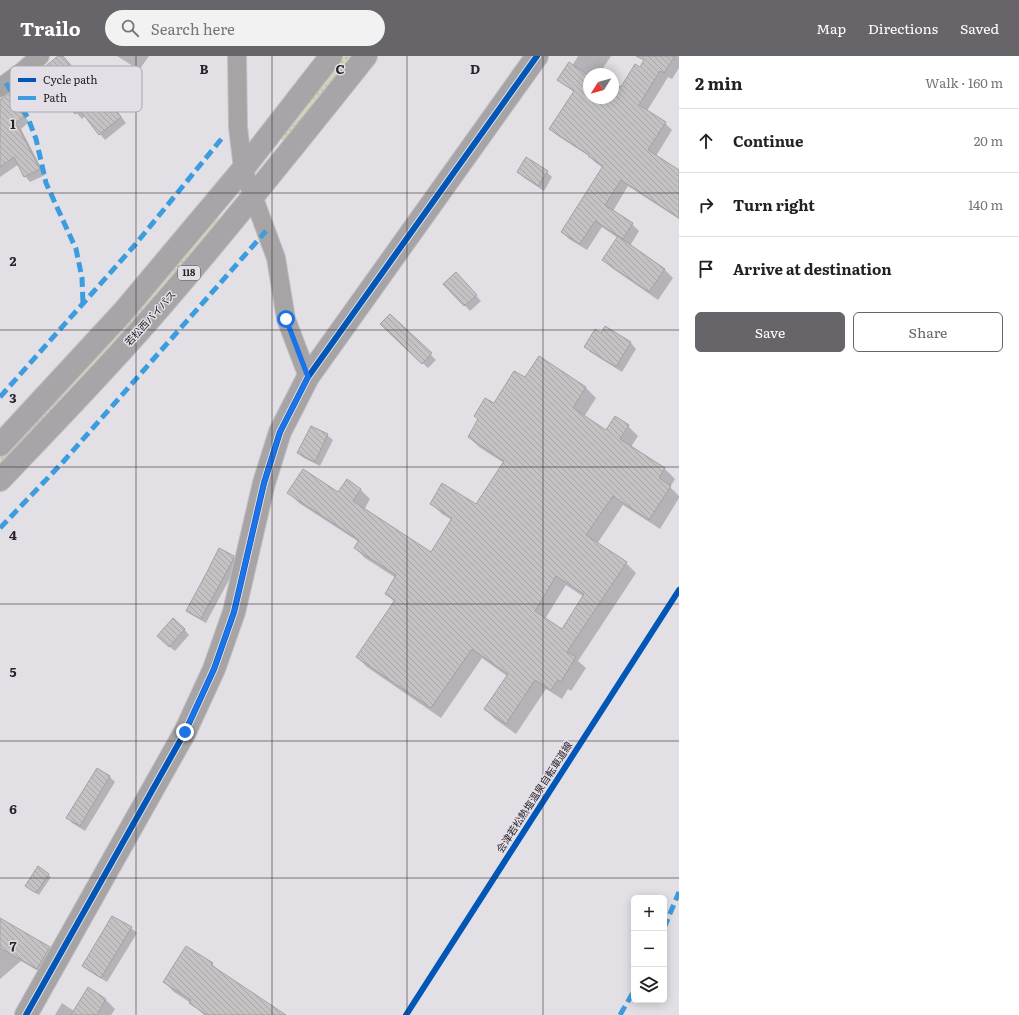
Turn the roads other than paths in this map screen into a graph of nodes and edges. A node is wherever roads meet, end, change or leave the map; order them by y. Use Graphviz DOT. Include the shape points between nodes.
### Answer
graph roads {
  1 [pos="40,56"];
  2 [pos="237,56"];
  3 [pos="331,56"];
  4 [pos="366,56"];
  5 [pos="537,56"];
  6 [pos="29,66"];
  7 [pos="10,81"];
  8 [pos="0,88"];
  9 [pos="243,169"];
  10 [pos="254,196"];
  11 [pos="308,377"];
  12 [pos="0,445"];
  13 [pos="0,480"];
  14 [pos="26,1015"];
  1 -- 6 [label="street"];
  2 -- 9 [label="street" via="238,127"];
  3 -- 9 [label="highway, 118"];
  4 -- 10 [label="highway, 若松西バイパス / 118"];
  5 -- 11 [label="street"];
  7 -- 8 [label="street"];
  9 -- 10 [label="street"];
  9 -- 12 [label="highway, 118" via="123,312"];
  10 -- 11 [label="street" via="276,258 286,319"];
  10 -- 13 [label="highway, 若松西バイパス / 118" via="157,311"];
  11 -- 14 [label="street" via="280,432 264,483 234,612 214,669 185,732"];
}
